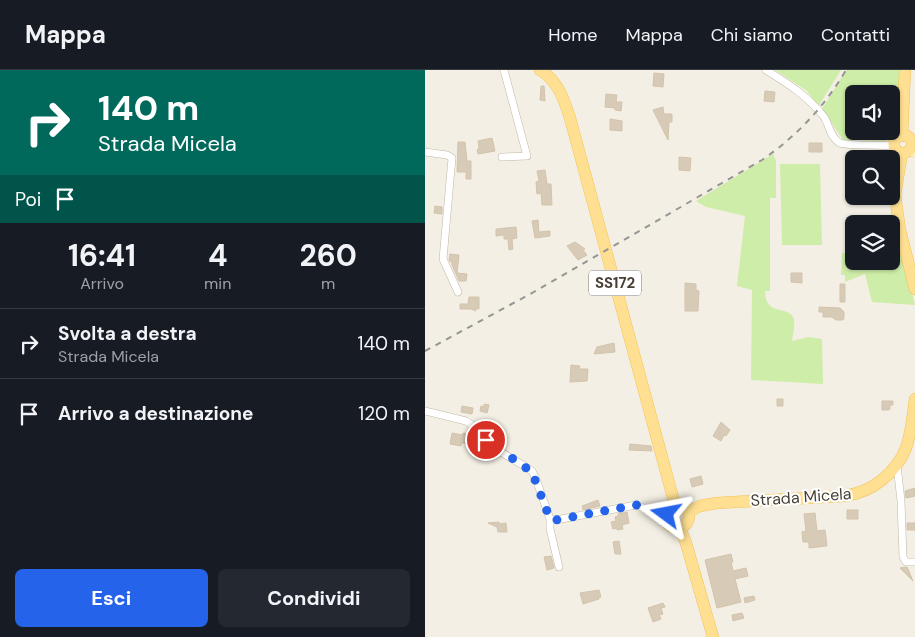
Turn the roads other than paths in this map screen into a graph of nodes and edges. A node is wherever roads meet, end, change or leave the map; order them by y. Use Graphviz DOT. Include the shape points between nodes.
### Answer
graph roads {
  1 [pos="504,70"];
  2 [pos="540,70"];
  3 [pos="766,70"];
  4 [pos="905,70"];
  5 [pos="904,147"];
  6 [pos="425,152"];
  7 [pos="502,157"];
  8 [pos="915,289"];
  9 [pos="457,292"];
  10 [pos="915,399"];
  11 [pos="425,411"];
  12 [pos="897,465"];
  13 [pos="675,505"];
  14 [pos="688,512"];
  15 [pos="665,518"];
  16 [pos="550,519"];
  17 [pos="680,528"];
  18 [pos="915,562"];
  19 [pos="559,567"];
  20 [pos="713,637"];
  1 -- 7 [label="street" via="527,156"];
  2 -- 13 [label="main road, SS172" via="554,82 568,112"];
  3 -- 5 [label="street" via="808,99 825,118 839,142"];
  4 -- 5 [label="main road"];
  5 -- 8 [label="main road" via="895,195"];
  6 -- 9 [label="street" via="452,158 443,259"];
  10 -- 12 [label="main road, Strada Micela" via="909,440"];
  11 -- 16 [label="street" via="466,421 494,448 527,467 536,479"];
  12 -- 14 [label="main road, Strada Micela" via="876,485 854,495 716,503"];
  12 -- 18 [label="street" via="903,557 906,562"];
  13 -- 14 [label="main road" via="683,506"];
  13 -- 15 [label="main road" via="669,508"];
  14 -- 17 [label="main road" via="688,522"];
  15 -- 16 [label="street" via="636,505"];
  15 -- 17 [label="main road" via="669,525"];
  16 -- 19 [label="street"];
  17 -- 20 [label="main road"];
}
